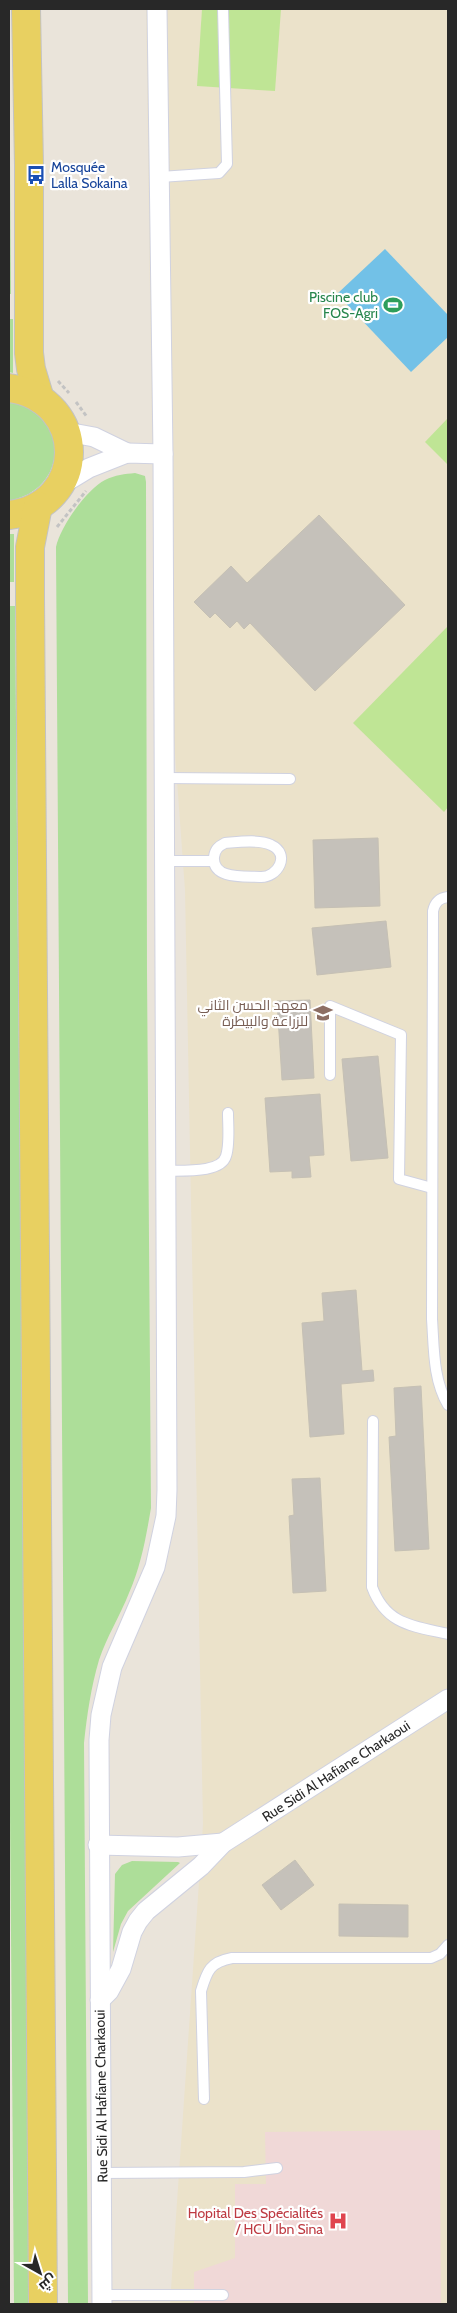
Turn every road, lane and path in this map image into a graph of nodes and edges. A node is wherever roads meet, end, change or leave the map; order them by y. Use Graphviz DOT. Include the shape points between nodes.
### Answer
graph roads {
  1 [pos="26,9"];
  2 [pos="158,9"];
  3 [pos="223,9"];
  4 [pos="160,176"];
  5 [pos="9,388"];
  6 [pos="40,399"];
  7 [pos="66,432"];
  8 [pos="127,453"];
  9 [pos="163,454"];
  10 [pos="60,485"];
  11 [pos="38,506"];
  12 [pos="9,515"];
  13 [pos="165,778"];
  14 [pos="290,779"];
  15 [pos="214,861"];
  16 [pos="165,862"];
  17 [pos="448,897"];
  18 [pos="330,1075"];
  19 [pos="228,1113"];
  20 [pos="164,1171"];
  21 [pos="432,1188"];
  22 [pos="448,1405"];
  23 [pos="373,1421"];
  24 [pos="448,1634"];
  25 [pos="448,1700"];
  26 [pos="223,1843"];
  27 [pos="98,1845"];
  28 [pos="448,1945"];
  29 [pos="100,2000"];
  30 [pos="204,2099"];
  31 [pos="277,2168"];
  32 [pos="102,2173"];
  33 [pos="223,2295"];
  34 [pos="102,2300"];
  35 [pos="43,2304"];
  1 -- 6 [label="main road" via="28,353"];
  2 -- 4 [label="street"];
  3 -- 4 [label="lane" via="227,164 220,173"];
  4 -- 9 [label="street"];
  5 -- 6 [label="main road"];
  6 -- 7 [label="main road" via="56,413"];
  7 -- 8 [label="street" via="94,436"];
  7 -- 10 [label="main road" via="70,450 68,468"];
  8 -- 9 [label="street"];
  8 -- 10 [label="street" via="89,468"];
  9 -- 13 [label="street"];
  10 -- 11 [label="main road"];
  11 -- 12 [label="main road"];
  11 -- 35 [label="main road" via="30,547 30,598"];
  13 -- 14 [label="lane"];
  13 -- 16 [label="street"];
  15 -- 15 [label="lane" via="223,874 266,877 274,874 281,861 276,847 269,843 233,842 225,842 218,847"];
  15 -- 16 [label="lane"];
  16 -- 20 [label="street"];
  17 -- 21 [label="lane" via="439,899 433,911"];
  18 -- 21 [label="lane" via="330,1006 401,1035 399,1179"];
  19 -- 20 [label="lane" via="224,1162 218,1167"];
  20 -- 27 [label="street" via="166,1516 155,1567 120,1644 106,1691 98,1740"];
  21 -- 22 [label="lane" via="432,1320 440,1390"];
  23 -- 24 [label="lane" via="372,1587 376,1599 394,1618"];
  25 -- 26 [label="street, Rue Sidi Al Hafiane Charkaoui"];
  26 -- 27 [label="street" via="170,1847"];
  26 -- 29 [label="street, Rue Sidi Al Hafiane Charkaoui" via="138,1921 121,1969"];
  27 -- 29 [label="street"];
  28 -- 30 [label="lane" via="431,1958 241,1958 220,1960 212,1965 201,1991"];
  29 -- 32 [label="street, Rue Sidi Al Hafiane Charkaoui"];
  31 -- 32 [label="lane" via="244,2172"];
  32 -- 34 [label="street, Rue Sidi Al Hafiane Charkaoui"];
  33 -- 34 [label="lane"];
}
